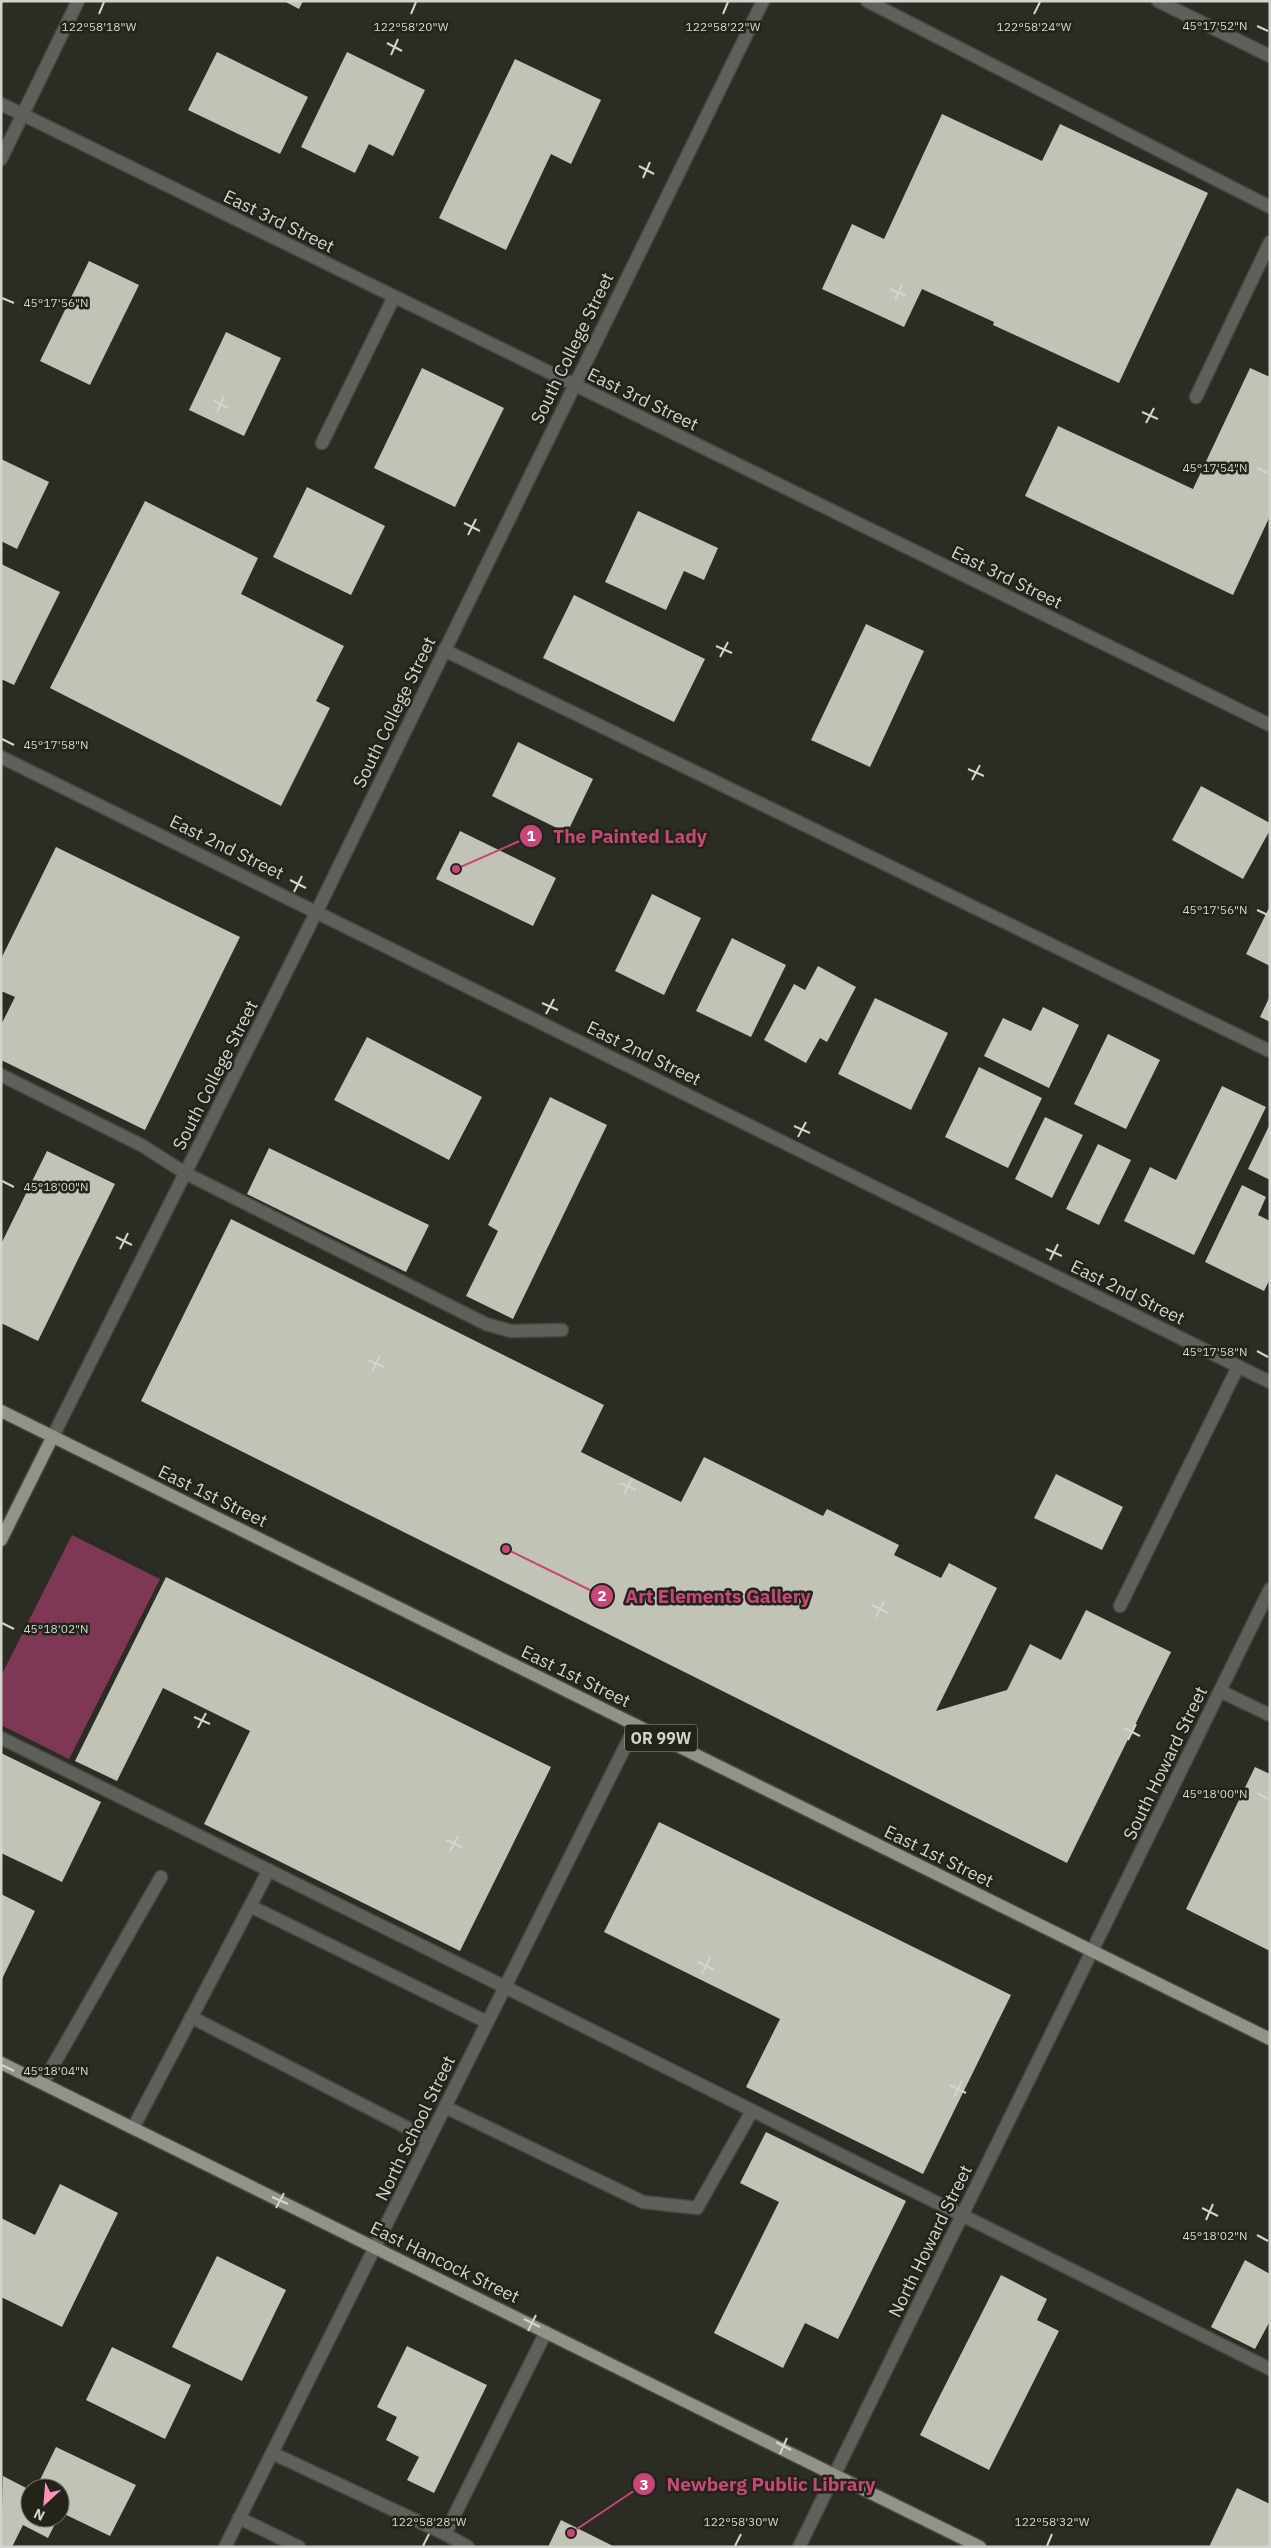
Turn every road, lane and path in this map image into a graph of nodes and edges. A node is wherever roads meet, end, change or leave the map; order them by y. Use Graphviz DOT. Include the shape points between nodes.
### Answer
graph roads {
  1 [pos="78,1"];
  2 [pos="763,1"];
  3 [pos="867,1"];
  4 [pos="1158,1"];
  5 [pos="1270,56"];
  6 [pos="1,104"];
  7 [pos="23,114"];
  8 [pos="1,159"];
  9 [pos="1270,207"];
  10 [pos="1270,242"];
  11 [pos="394,297"];
  12 [pos="573,384"];
  13 [pos="1196,397"];
  14 [pos="322,443"];
  15 [pos="444,650"];
  16 [pos="1270,725"];
  17 [pos="1,757"];
  18 [pos="317,911"];
  19 [pos="1270,1051"];
  20 [pos="1,1075"];
  21 [pos="185,1173"];
  22 [pos="562,1330"];
  23 [pos="1238,1366"];
  24 [pos="1270,1382"];
  25 [pos="1,1411"];
  26 [pos="53,1436"];
  27 [pos="1,1540"];
  28 [pos="1270,1589"];
  29 [pos="1120,1606"];
  30 [pos="1220,1691"];
  31 [pos="1270,1715"];
  32 [pos="636,1725"];
  33 [pos="1,1738"];
  34 [pos="269,1870"];
  35 [pos="161,1877"];
  36 [pos="250,1906"];
  37 [pos="1091,1951"];
  38 [pos="505,1987"];
  39 [pos="191,2017"];
  40 [pos="487,2022"];
  41 [pos="1270,2039"];
  42 [pos="1,2063"];
  43 [pos="43,2083"];
  44 [pos="445,2107"];
  45 [pos="752,2111"];
  46 [pos="133,2128"];
  47 [pos="429,2139"];
  48 [pos="962,2216"];
  49 [pos="375,2248"];
  50 [pos="546,2332"];
  51 [pos="1270,2369"];
  52 [pos="272,2454"];
  53 [pos="833,2474"];
  54 [pos="239,2518"];
  55 [pos="445,2534"];
  56 [pos="225,2547"];
  57 [pos="299,2547"];
  58 [pos="468,2547"];
  59 [pos="799,2547"];
  60 [pos="980,2547"];
  1 -- 7 [label="street"];
  2 -- 12 [label="street, South College Street"];
  3 -- 9 [label="street"];
  4 -- 5 [label="street"];
  6 -- 7 [label="street, East 3rd Street"];
  7 -- 8 [label="street"];
  7 -- 11 [label="street, East 3rd Street"];
  10 -- 13 [label="street"];
  11 -- 12 [label="street, East 3rd Street"];
  11 -- 14 [label="street"];
  12 -- 15 [label="street, South College Street"];
  12 -- 16 [label="street, East 3rd Street"];
  15 -- 18 [label="street, South College Street"];
  15 -- 19 [label="street"];
  17 -- 18 [label="street, East 2nd Street"];
  18 -- 21 [label="street, South College Street"];
  18 -- 23 [label="street, East 2nd Street"];
  20 -- 21 [label="street" via="144,1146"];
  21 -- 22 [label="street" via="486,1324 511,1331"];
  21 -- 26 [label="street, South College Street"];
  23 -- 24 [label="street, East 2nd Street"];
  23 -- 29 [label="street"];
  25 -- 26 [label="main road, East 1st Street / OR 99W"];
  26 -- 27 [label="main road"];
  26 -- 32 [label="main road, East 1st Street / OR 99W"];
  28 -- 30 [label="street, South Howard Street"];
  30 -- 31 [label="street"];
  30 -- 37 [label="street, South Howard Street"];
  32 -- 37 [label="main road, East 1st Street / OR 99W"];
  32 -- 38 [label="street, North School Street"];
  33 -- 34 [label="street"];
  34 -- 36 [label="street"];
  34 -- 38 [label="street"];
  35 -- 43 [label="street"];
  36 -- 39 [label="street"];
  36 -- 40 [label="street"];
  37 -- 41 [label="main road, East 1st Street / OR 99W"];
  37 -- 48 [label="street, North Howard Street"];
  38 -- 40 [label="street, North School Street"];
  38 -- 45 [label="street"];
  39 -- 46 [label="street"];
  39 -- 47 [label="street"];
  40 -- 44 [label="street, North School Street"];
  42 -- 43 [label="main road, East Hancock Street"];
  43 -- 46 [label="main road, East Hancock Street"];
  44 -- 45 [label="street" via="643,2202 697,2208"];
  44 -- 47 [label="street, North School Street"];
  45 -- 48 [label="street"];
  46 -- 49 [label="main road, East Hancock Street"];
  47 -- 49 [label="street, North School Street"];
  48 -- 51 [label="street"];
  48 -- 53 [label="street, North Howard Street"];
  49 -- 50 [label="main road, East Hancock Street"];
  49 -- 52 [label="street, North School Street"];
  50 -- 53 [label="main road, East Hancock Street"];
  50 -- 55 [label="street"];
  52 -- 54 [label="street, North School Street"];
  52 -- 55 [label="street"];
  53 -- 59 [label="street, North Howard Street"];
  53 -- 60 [label="main road, East Hancock Street"];
  54 -- 56 [label="street, North School Street"];
  54 -- 57 [label="street"];
  55 -- 58 [label="street"];
}
